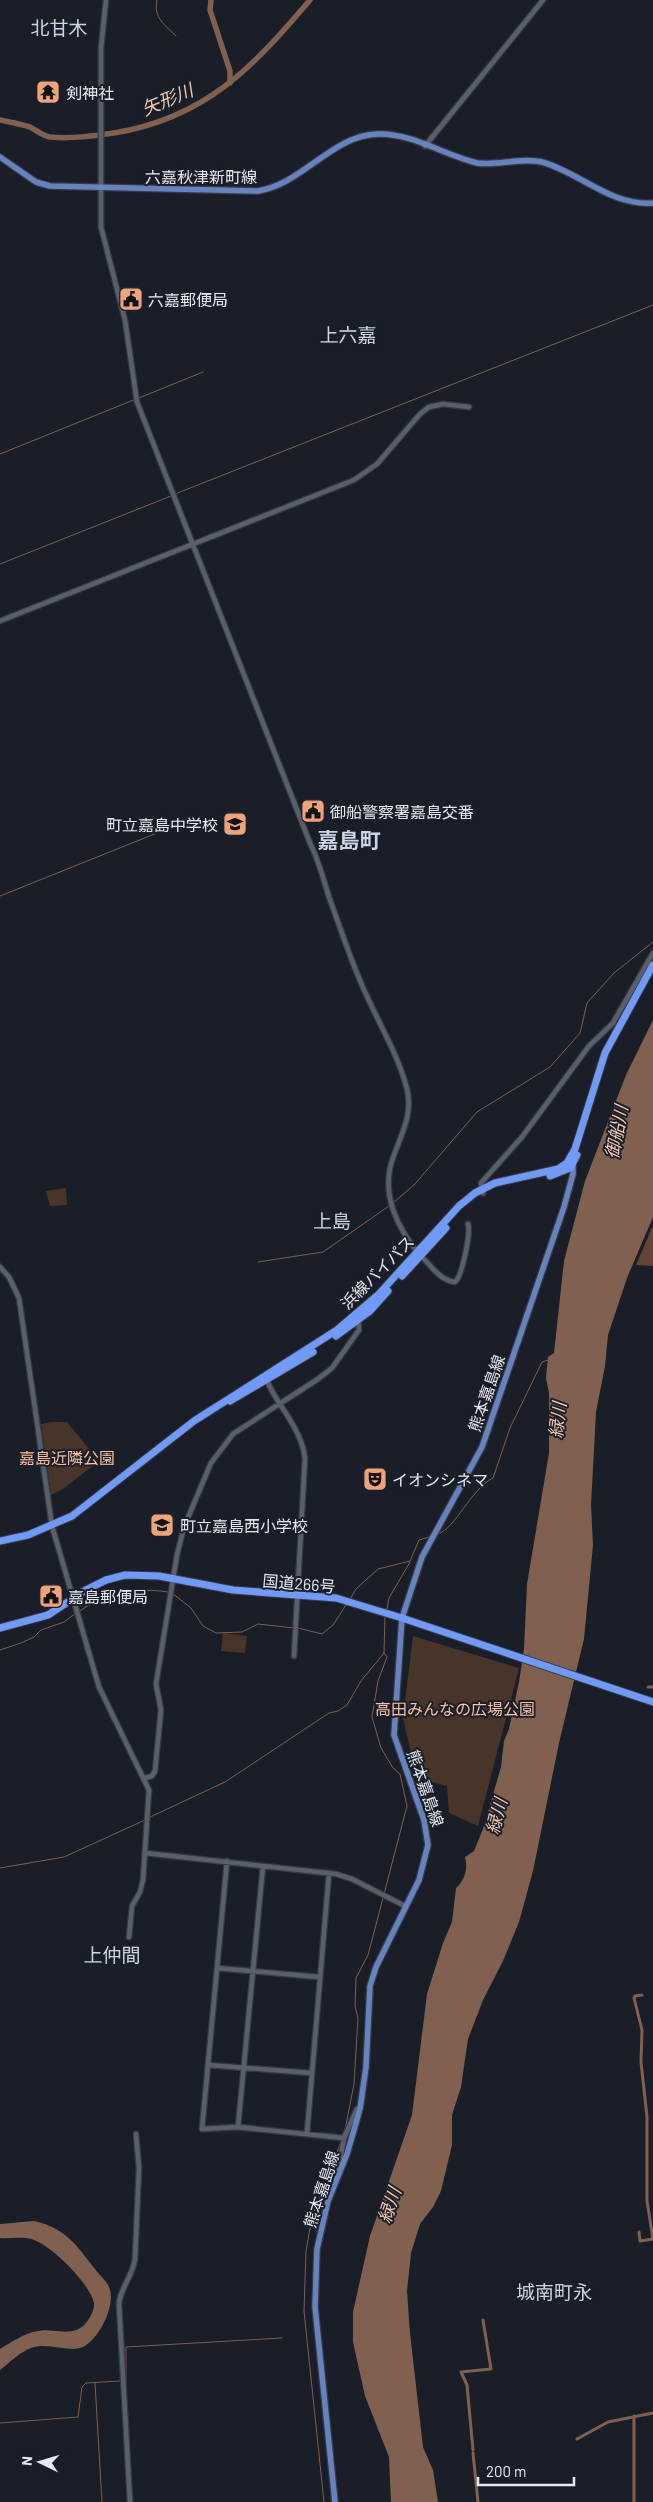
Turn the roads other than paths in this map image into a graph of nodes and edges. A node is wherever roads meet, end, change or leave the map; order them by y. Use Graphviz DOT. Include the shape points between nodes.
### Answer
graph roads {
  1 [pos="106,0"];
  2 [pos="543,0"];
  3 [pos="425,146"];
  4 [pos="0,157"];
  5 [pos="100,188"];
  6 [pos="653,203"];
  7 [pos="469,407"];
  8 [pos="193,544"];
  9 [pos="0,621"];
  10 [pos="653,953"];
  11 [pos="653,965"];
  12 [pos="653,974"];
  13 [pos="572,1160"];
  14 [pos="482,1191"];
  15 [pos="468,1224"];
  16 [pos="419,1254"];
  17 [pos="0,1267"];
  18 [pos="358,1318"];
  19 [pos="266,1378"];
  20 [pos="279,1405"];
  21 [pos="53,1528"];
  22 [pos="0,1542"];
  23 [pos="0,1546"];
  24 [pos="173,1579"];
  25 [pos="298,1596"];
  26 [pos="74,1598"];
  27 [pos="402,1618"];
  28 [pos="0,1628"];
  29 [pos="294,1656"];
  30 [pos="653,1702"];
  31 [pos="145,1778"];
  32 [pos="145,1852"];
  33 [pos="227,1861"];
  34 [pos="262,1866"];
  35 [pos="329,1873"];
  36 [pos="405,1906"];
  37 [pos="129,1937"];
  38 [pos="217,1968"];
  39 [pos="252,1971"];
  40 [pos="319,1977"];
  41 [pos="208,2065"];
  42 [pos="244,2068"];
  43 [pos="311,2074"];
  44 [pos="360,2109"];
  45 [pos="238,2127"];
  46 [pos="306,2133"];
  47 [pos="136,2134"];
  48 [pos="344,2138"];
  49 [pos="338,2176"];
  50 [pos="130,2502"];
  51 [pos="335,2502"];
  1 -- 5 [label="street" via="101,48"];
  2 -- 3 [label="street"];
  3 -- 5 [label="main road, 六嘉秋津新町線" via="394,136 365,136 352,140 281,185 262,190"];
  3 -- 6 [label="main road, 六嘉秋津新町線" via="477,163 530,160 543,163 615,198 632,203"];
  4 -- 5 [label="main road, 六嘉秋津新町線" via="36,182 50,186"];
  5 -- 8 [label="street" via="102,237 125,320 137,402"];
  7 -- 8 [label="street" via="443,404 429,407 365,474"];
  8 -- 9 [label="street"];
  8 -- 16 [label="street" via="310,844 320,862 360,980 406,1083 408,1118 391,1161 390,1202 399,1226"];
  10 -- 14 [label="street" via="618,1015 587,1048 522,1137 481,1183"];
  11 -- 13 [label="highway" via="605,1053"];
  12 -- 13 [label="highway" via="610,1051"];
  13 -- 14 [label="highway, 浜線バイパス" via="558,1169 495,1183"];
  13 -- 27 [label="main road, 熊本嘉島線" via="564,1207 482,1448 422,1557"];
  14 -- 16 [label="highway, 浜線バイパス" via="459,1206"];
  15 -- 16 [label="street" via="469,1235 460,1275 455,1282 444,1278"];
  16 -- 18 [label="highway, 浜線バイパス"];
  17 -- 21 [label="street" via="10,1277 19,1298"];
  18 -- 19 [label="highway, 浜線バイパス"];
  18 -- 20 [label="street" via="359,1330 332,1368"];
  19 -- 20 [label="street"];
  19 -- 21 [label="highway, 浜線バイパス" via="207,1416 90,1509"];
  20 -- 24 [label="street" via="233,1434 211,1463 184,1527"];
  20 -- 25 [label="street" via="300,1436 305,1458"];
  21 -- 22 [label="highway, 浜線バイパス"];
  21 -- 23 [label="highway, 浜線バイパス" via="24,1541"];
  21 -- 26 [label="street"];
  24 -- 25 [label="highway, 国道266号" via="233,1590"];
  24 -- 26 [label="highway, 国道266号" via="125,1575 106,1580"];
  24 -- 31 [label="street" via="156,1684 161,1710 155,1771"];
  25 -- 27 [label="highway, 国道266号" via="336,1598"];
  25 -- 29 [label="street"];
  26 -- 28 [label="highway, 国道266号" via="48,1615"];
  26 -- 31 [label="street" via="101,1691"];
  27 -- 30 [label="highway, 国道266号"];
  27 -- 36 [label="main road, 熊本嘉島線" via="394,1735 422,1811 428,1838 423,1869"];
  31 -- 32 [label="street" via="150,1801"];
  32 -- 33 [label="street"];
  32 -- 37 [label="street" via="140,1892 132,1906"];
  33 -- 34 [label="street"];
  33 -- 38 [label="street"];
  34 -- 35 [label="street"];
  34 -- 39 [label="street"];
  35 -- 36 [label="street" via="352,1879"];
  35 -- 40 [label="street"];
  36 -- 44 [label="main road, 熊本嘉島線" via="370,1986 366,2067"];
  38 -- 39 [label="street"];
  38 -- 41 [label="street"];
  39 -- 40 [label="street"];
  39 -- 42 [label="street"];
  40 -- 43 [label="street"];
  41 -- 42 [label="street"];
  41 -- 45 [label="street" via="202,2129"];
  42 -- 43 [label="street"];
  42 -- 45 [label="street"];
  43 -- 46 [label="street"];
  44 -- 48 [label="street"];
  44 -- 49 [label="main road, 熊本嘉島線"];
  45 -- 46 [label="street"];
  46 -- 48 [label="street"];
  47 -- 50 [label="street" via="139,2168 136,2259 119,2304"];
  48 -- 49 [label="street"];
  49 -- 51 [label="main road, 熊本嘉島線" via="321,2227 315,2267 315,2308"];
}
